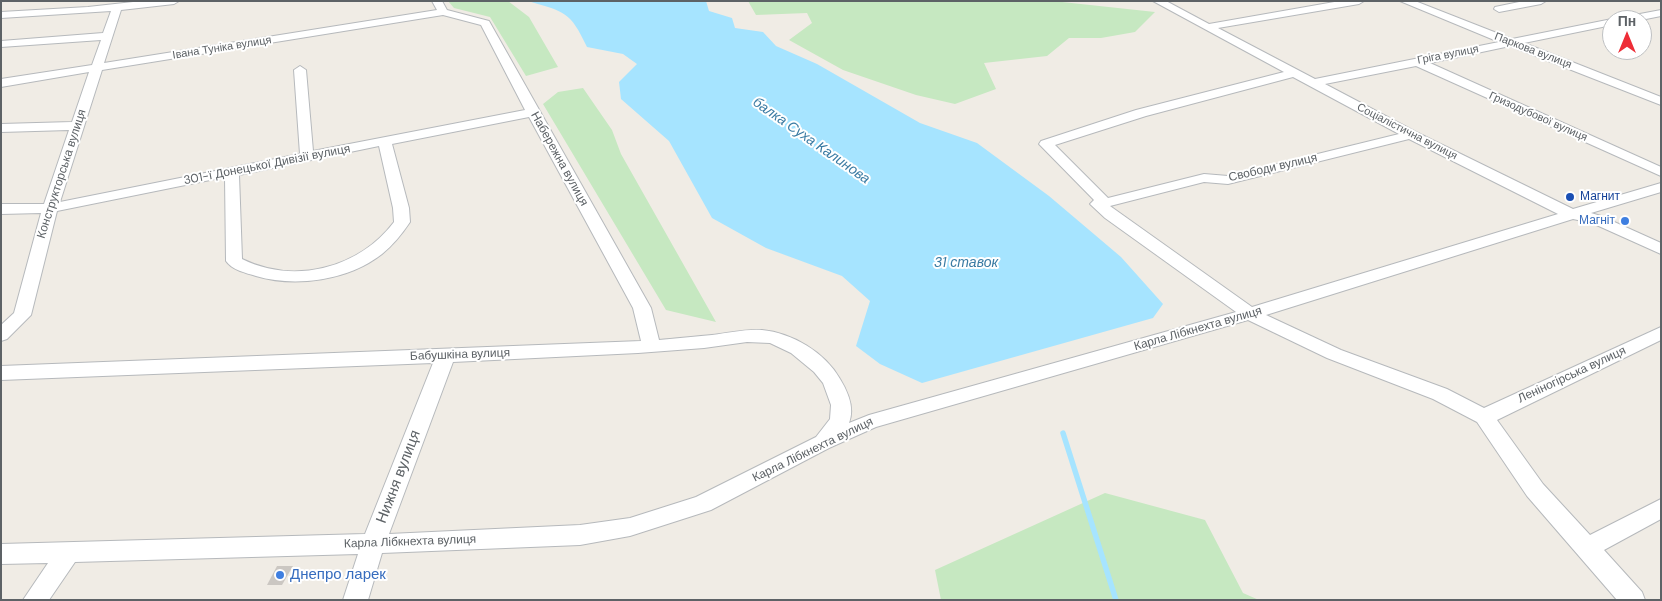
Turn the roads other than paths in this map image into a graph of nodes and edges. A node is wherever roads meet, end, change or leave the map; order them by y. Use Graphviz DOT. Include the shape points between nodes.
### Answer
graph roads {
  1 [pos="76,1"];
  2 [pos="174,1"];
  3 [pos="1158,1"];
  4 [pos="1359,1"];
  5 [pos="1405,1"];
  6 [pos="1541,1"];
  7 [pos="440,6"];
  8 [pos="117,7"];
  9 [pos="1498,9"];
  10 [pos="62,12"];
  11 [pos="1,15"];
  12 [pos="1602,24"];
  13 [pos="1207,26"];
  14 [pos="107,36"];
  15 [pos="1511,42"];
  16 [pos="1,44"];
  17 [pos="1416,61"];
  18 [pos="97,68"];
  19 [pos="300,70"];
  20 [pos="1295,73"];
  21 [pos="1314,83"];
  22 [pos="2,84"];
  23 [pos="1661,101"];
  24 [pos="532,112"];
  25 [pos="78,124"];
  26 [pos="1,128"];
  27 [pos="1411,135"];
  28 [pos="385,140"];
  29 [pos="307,157"];
  30 [pos="232,172"];
  31 [pos="1661,172"];
  32 [pos="1661,187"];
  33 [pos="1105,203"];
  34 [pos="50,208"];
  35 [pos="1,209"];
  36 [pos="1570,214"];
  37 [pos="1,218"];
  38 [pos="1661,249"];
  39 [pos="1250,314"];
  40 [pos="1661,333"];
  41 [pos="1,336"];
  42 [pos="651,346"];
  43 [pos="446,355"];
  44 [pos="1,373"];
  45 [pos="1484,416"];
  46 [pos="822,443"];
  47 [pos="1661,508"];
  48 [pos="373,544"];
  49 [pos="1587,548"];
  50 [pos="69,552"];
  51 [pos="1,554"];
  52 [pos="35,600"];
  53 [pos="355,600"];
  54 [pos="1633,600"];
  1 -- 10 [label="street"];
  2 -- 8 [label="street"];
  3 -- 13 [label="street, Соціалістична вулиця"];
  4 -- 13 [label="street"];
  5 -- 15 [label="street, Паркова вулиця"];
  6 -- 9 [label="street"];
  7 -- 18 [label="street, Івана Туніка вулиця"];
  7 -- 24 [label="street, Набережна вулиця" via="485,23"];
  8 -- 10 [label="street"];
  8 -- 14 [label="street, Конструкторська вулиця"];
  10 -- 11 [label="street"];
  12 -- 15 [label="street, Гріга вулиця"];
  13 -- 20 [label="street, Соціалістична вулиця"];
  14 -- 16 [label="street"];
  14 -- 18 [label="street, Конструкторська вулиця"];
  15 -- 17 [label="street, Гріга вулиця"];
  15 -- 23 [label="street, Паркова вулиця"];
  17 -- 21 [label="street, Гріга вулиця"];
  17 -- 31 [label="street, Гризодубової вулиця"];
  18 -- 22 [label="street, Івана Туніка вулиця"];
  18 -- 25 [label="street, Конструкторська вулиця"];
  19 -- 29 [label="street"];
  20 -- 21 [label="street, Соціалістична вулиця"];
  20 -- 33 [label="street" via="1141,113 1046,144"];
  21 -- 27 [label="street, Соціалістична вулиця"];
  24 -- 28 [label="street, 301-ї Донецької Дивізії вулиця"];
  24 -- 42 [label="street, Набережна вулиця" via="642,308"];
  25 -- 26 [label="street"];
  25 -- 34 [label="street, Конструкторська вулиця"];
  27 -- 33 [label="street, Свободи вулиця" via="1228,180 1204,178"];
  27 -- 36 [label="street, Соціалістична вулиця"];
  28 -- 29 [label="street, 301-ї Донецької Дивізії вулиця"];
  28 -- 30 [label="street" via="402,222 375,252 351,265 322,273 269,275 248,270 234,261"];
  29 -- 30 [label="street, 301-ї Донецької Дивізії вулиця"];
  30 -- 34 [label="street, 301-ї Донецької Дивізії вулиця"];
  32 -- 36 [label="street, Карла Лібкнехта вулиця"];
  33 -- 39 [label="street" via="1098,204"];
  34 -- 35 [label="street, 301-ї Донецької Дивізії вулиця"];
  34 -- 37 [label="street"];
  34 -- 41 [label="street, Конструкторська вулиця" via="22,315"];
  36 -- 38 [label="street, Соціалістична вулиця" via="1596,219"];
  36 -- 39 [label="street, Карла Лібкнехта вулиця"];
  39 -- 45 [label="street" via="1334,354 1440,394"];
  39 -- 46 [label="street, Карла Лібкнехта вулиця" via="869,422"];
  40 -- 45 [label="street, Леніногірська вулиця"];
  42 -- 43 [label="street, Бабушкіна вулиця"];
  42 -- 46 [label="street, Бабушкіна вулиця" via="756,336 788,342 828,375 836,388 840,420"];
  43 -- 44 [label="street, Бабушкіна вулиця"];
  43 -- 48 [label="street, Нижня вулиця"];
  45 -- 49 [label="street" via="1536,490"];
  46 -- 48 [label="street, Карла Лібкнехта вулиця" via="703,504 630,527 580,535"];
  47 -- 49 [label="street"];
  48 -- 50 [label="street, Карла Лібкнехта вулиця"];
  48 -- 53 [label="street, Нижня вулиця"];
  49 -- 54 [label="street"];
  50 -- 51 [label="street, Карла Лібкнехта вулиця"];
  50 -- 52 [label="street"];
}
